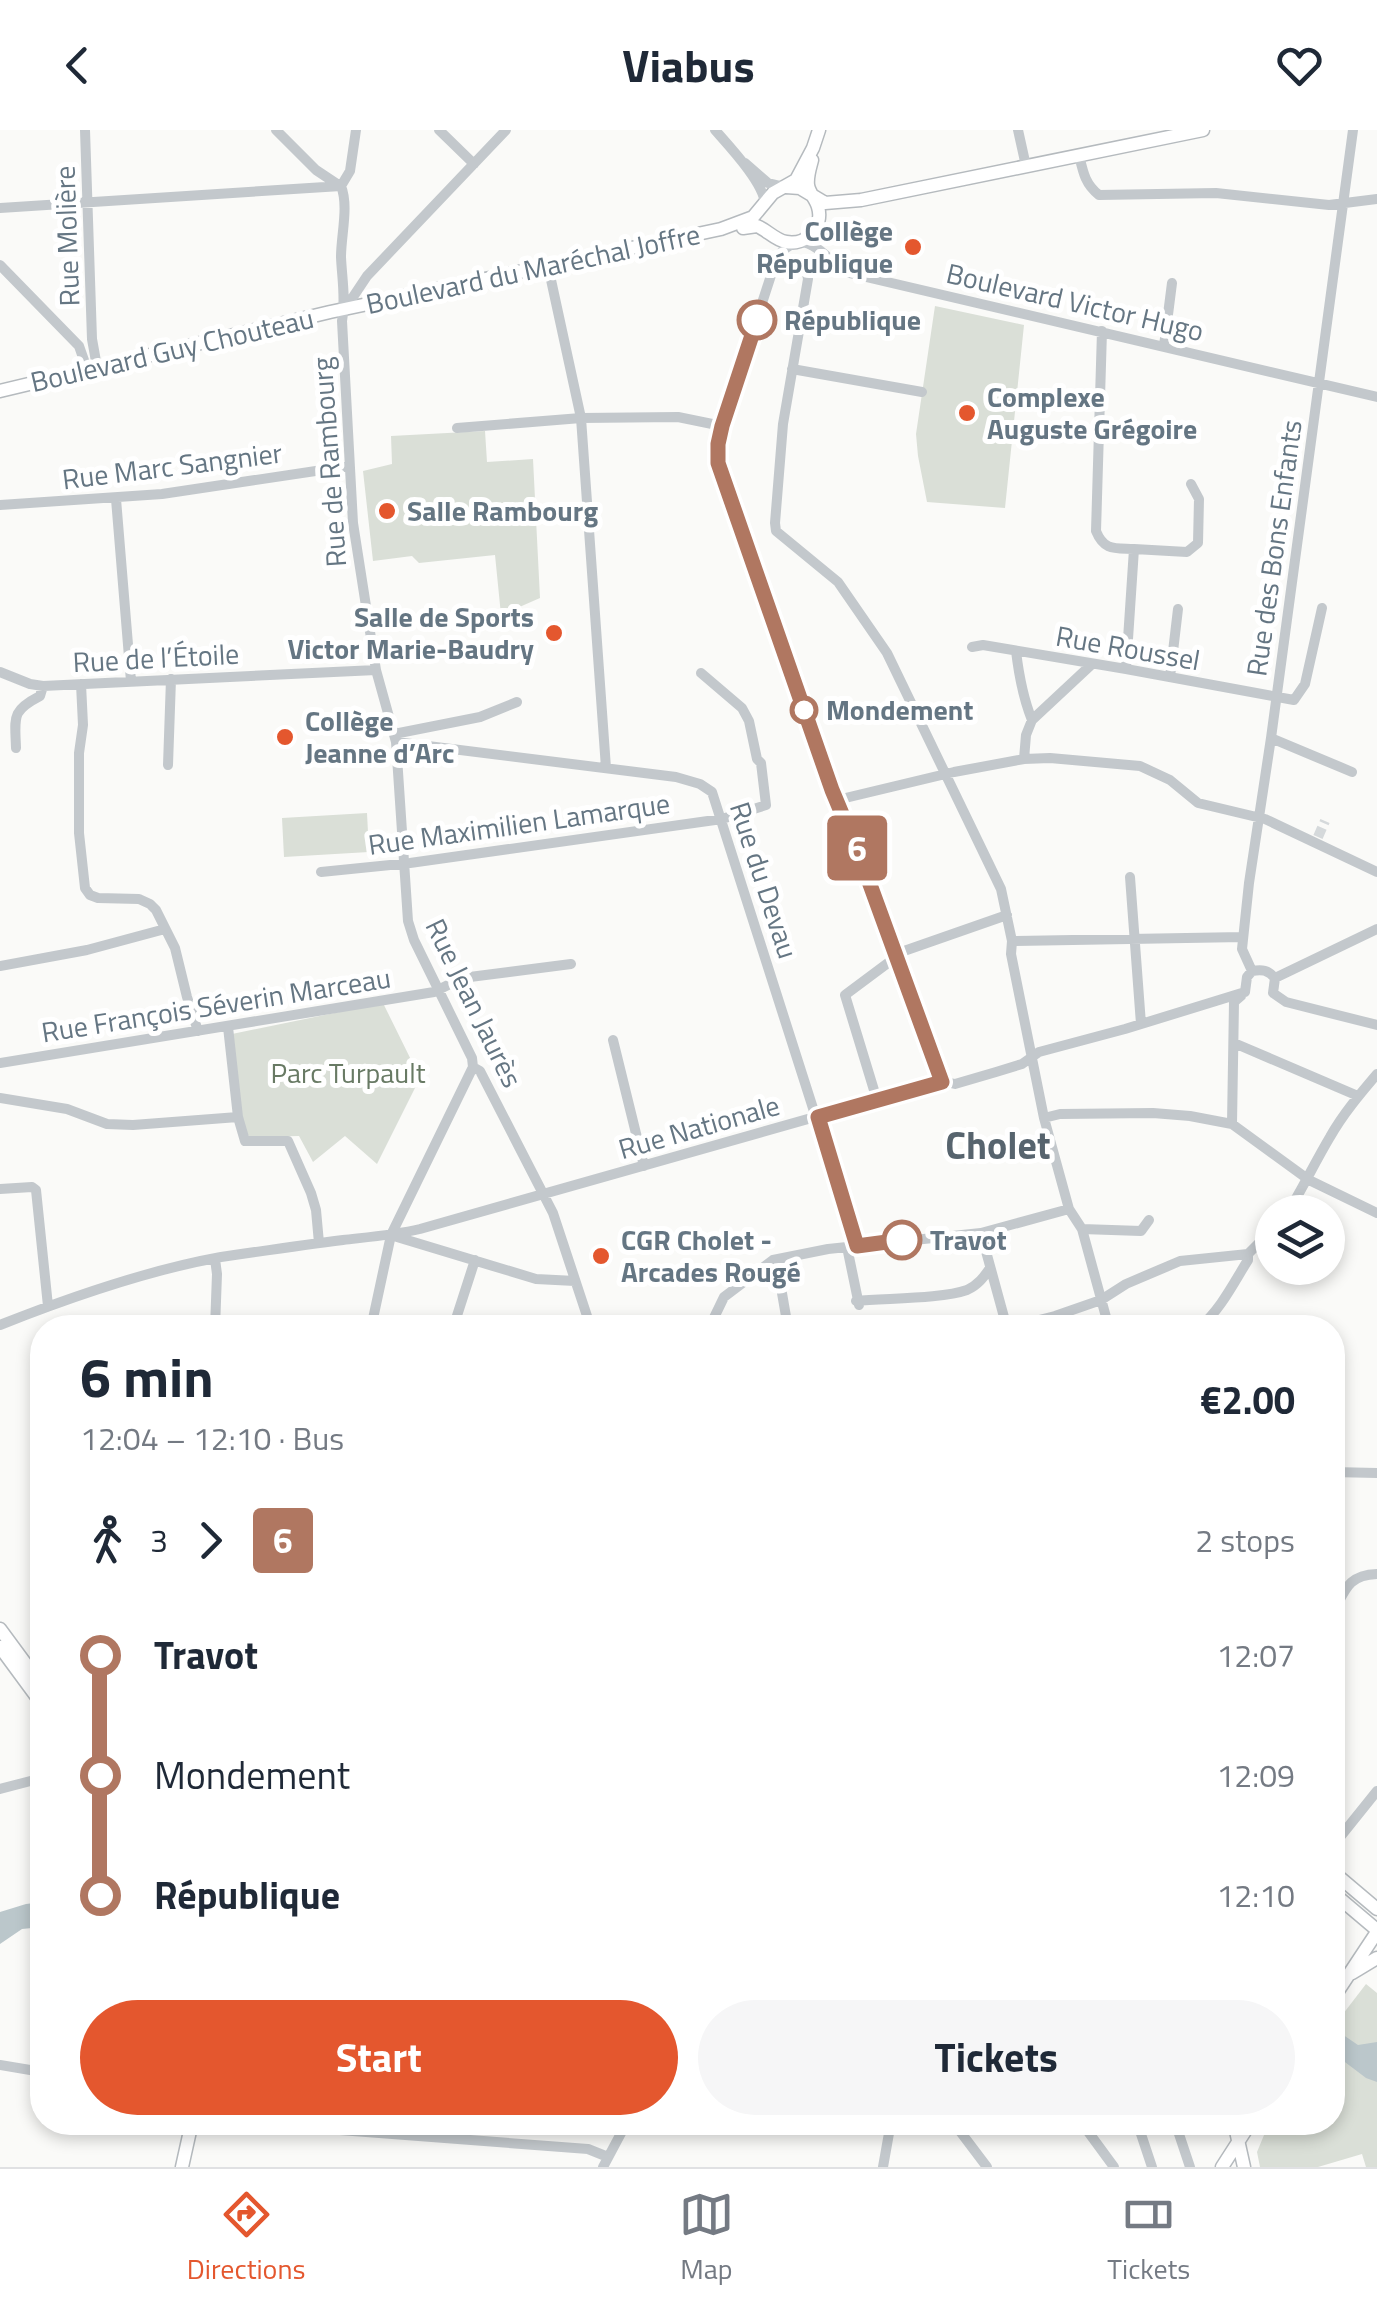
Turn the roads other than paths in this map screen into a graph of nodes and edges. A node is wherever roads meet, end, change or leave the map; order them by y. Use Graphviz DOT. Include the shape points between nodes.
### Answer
graph roads {
  1 [pos="85,130"];
  2 [pos="276,130"];
  3 [pos="356,130"];
  4 [pos="439,130"];
  5 [pos="506,130"];
  6 [pos="715,130"];
  7 [pos="819,130"];
  8 [pos="1018,130"];
  9 [pos="1204,130"];
  10 [pos="1353,130"];
  11 [pos="813,148"];
  12 [pos="1080,156"];
  13 [pos="742,162"];
  14 [pos="474,164"];
  15 [pos="1026,166"];
  16 [pos="341,186"];
  17 [pos="786,187"];
  18 [pos="812,195"];
  19 [pos="860,200"];
  20 [pos="1377,200"];
  21 [pos="87,202"];
  22 [pos="765,204"];
  23 [pos="1343,204"];
  24 [pos="0,208"];
  25 [pos="818,223"];
  26 [pos="720,230"];
  27 [pos="770,234"];
  28 [pos="797,242"];
  29 [pos="828,255"];
  30 [pos="0,265"];
  31 [pos="548,266"];
  32 [pos="774,266"];
  33 [pos="806,268"];
  34 [pos="1172,283"];
  35 [pos="345,309"];
  36 [pos="1102,330"];
  37 [pos="92,339"];
  38 [pos="80,346"];
  39 [pos="1164,346"];
  40 [pos="92,368"];
  41 [pos="792,369"];
  42 [pos="1319,383"];
  43 [pos="0,391"];
  44 [pos="922,392"];
  45 [pos="1377,397"];
  46 [pos="581,418"];
  47 [pos="722,426"];
  48 [pos="456,428"];
  49 [pos="349,466"];
  50 [pos="1191,484"];
  51 [pos="116,499"];
  52 [pos="0,506"];
  53 [pos="1134,549"];
  54 [pos="1322,608"];
  55 [pos="1178,609"];
  56 [pos="972,647"];
  57 [pos="1016,652"];
  58 [pos="1092,664"];
  59 [pos="1126,669"];
  60 [pos="376,670"];
  61 [pos="0,672"];
  62 [pos="702,673"];
  63 [pos="1170,677"];
  64 [pos="171,680"];
  65 [pos="131,681"];
  66 [pos="81,684"];
  67 [pos="44,686"];
  68 [pos="1276,697"];
  69 [pos="518,702"];
  70 [pos="1032,720"];
  71 [pos="395,738"];
  72 [pos="1271,738"];
  73 [pos="16,748"];
  74 [pos="1024,759"];
  75 [pos="168,765"];
  76 [pos="606,768"];
  77 [pos="1348,771"];
  78 [pos="946,774"];
  79 [pos="836,800"];
  80 [pos="1259,817"];
  81 [pos="722,819"];
  82 [pos="404,862"];
  83 [pos="322,872"];
  84 [pos="1377,872"];
  85 [pos="1130,877"];
  86 [pos="1002,917"];
  87 [pos="165,929"];
  88 [pos="1377,929"];
  89 [pos="1242,937"];
  90 [pos="1135,939"];
  91 [pos="1012,941"];
  92 [pos="897,957"];
  93 [pos="572,964"];
  94 [pos="0,966"];
  95 [pos="1252,970"];
  96 [pos="1275,978"];
  97 [pos="439,990"];
  98 [pos="1245,992"];
  99 [pos="1140,1024"];
  100 [pos="1377,1025"];
  101 [pos="228,1027"];
  102 [pos="198,1031"];
  103 [pos="613,1040"];
  104 [pos="1234,1043"];
  105 [pos="1031,1056"];
  106 [pos="0,1063"];
  107 [pos="473,1067"];
  108 [pos="1377,1074"];
  109 [pos="942,1082"];
  110 [pos="1358,1096"];
  111 [pos="0,1098"];
  112 [pos="877,1100"];
  113 [pos="238,1117"];
  114 [pos="818,1117"];
  115 [pos="1044,1118"];
  116 [pos="1232,1124"];
  117 [pos="644,1166"];
  118 [pos="1308,1180"];
  119 [pos="0,1190"];
  120 [pos="544,1193"];
  121 [pos="1299,1195"];
  122 [pos="1068,1209"];
  123 [pos="1377,1213"];
  124 [pos="1149,1220"];
  125 [pos="1082,1229"];
  126 [pos="981,1232"];
  127 [pos="391,1235"];
  128 [pos="319,1243"];
  129 [pos="852,1246"];
  130 [pos="1255,1247"];
  131 [pos="1248,1254"];
  132 [pos="215,1259"];
  133 [pos="474,1260"];
  134 [pos="773,1260"];
  135 [pos="990,1268"];
  136 [pos="574,1282"];
  137 [pos="1101,1300"];
  138 [pos="48,1306"];
  139 [pos="216,1315"];
  140 [pos="374,1315"];
  141 [pos="458,1315"];
  142 [pos="586,1315"];
  143 [pos="715,1315"];
  144 [pos="786,1315"];
  145 [pos="1003,1315"];
  146 [pos="1058,1315"];
  147 [pos="1105,1315"];
  148 [pos="1211,1315"];
  149 [pos="0,1325"];
  150 [pos="1345,1472"];
  151 [pos="1377,1473"];
  152 [pos="1377,1574"];
  153 [pos="1345,1594"];
  154 [pos="0,1629"];
  155 [pos="0,1647"];
  156 [pos="30,1670"];
  157 [pos="30,1688"];
  158 [pos="30,1781"];
  159 [pos="0,1789"];
  160 [pos="1377,1791"];
  161 [pos="1345,1830"];
  162 [pos="1345,1883"];
  163 [pos="1345,1903"];
  164 [pos="1377,1909"];
  165 [pos="1377,1931"];
  166 [pos="1377,1958"];
  167 [pos="1350,1974"];
  168 [pos="1345,1981"];
  169 [pos="0,2065"];
  170 [pos="30,2070"];
  171 [pos="189,2135"];
  172 [pos="411,2135"];
  173 [pos="620,2135"];
  174 [pos="889,2135"];
  175 [pos="963,2135"];
  176 [pos="1092,2135"];
  177 [pos="1141,2135"];
  178 [pos="1179,2135"];
  179 [pos="1232,2135"];
  180 [pos="1236,2135"];
  181 [pos="1243,2135"];
  182 [pos="1238,2144"];
  183 [pos="606,2162"];
  184 [pos="182,2167"];
  185 [pos="883,2167"];
  186 [pos="986,2167"];
  187 [pos="1114,2167"];
  188 [pos="1152,2167"];
  189 [pos="1190,2167"];
  190 [pos="1222,2167"];
  191 [pos="1244,2167"];
  1 -- 21 [label="street, Rue Molière"];
  2 -- 16 [label="street"];
  3 -- 16 [label="street, Rue de Rambourg"];
  4 -- 14 [label="street"];
  5 -- 14 [label="street"];
  6 -- 13 [label="street"];
  7 -- 11 [label="main road"];
  8 -- 15 [label="street"];
  9 -- 12 [label="main road"];
  10 -- 23 [label="street, Rue des Bons Enfants"];
  11 -- 17 [label="main road"];
  11 -- 18 [label="main road"];
  12 -- 15 [label="main road"];
  12 -- 23 [label="street" via="1084,179 1099,195 1216,193"];
  13 -- 17 [label="street"];
  13 -- 22 [label="street"];
  14 -- 35 [label="street" via="367,276"];
  15 -- 19 [label="main road"];
  16 -- 21 [label="street"];
  16 -- 35 [label="street, Rue de Rambourg"];
  17 -- 18 [label="main road"];
  17 -- 22 [label="main road"];
  18 -- 19 [label="main road" via="826,204"];
  18 -- 25 [label="main road"];
  19 -- 25 [label="main road"];
  20 -- 23 [label="street"];
  21 -- 24 [label="street"];
  21 -- 37 [label="street, Rue Molière"];
  22 -- 26 [label="main road, Boulevard du Maréchal Joffre" via="753,217"];
  22 -- 27 [label="main road"];
  23 -- 42 [label="street, Rue des Bons Enfants"];
  25 -- 28 [label="main road"];
  25 -- 29 [label="street"];
  26 -- 27 [label="main road, Boulevard du Maréchal Joffre" via="757,226"];
  26 -- 31 [label="main road, Boulevard du Maréchal Joffre"];
  27 -- 28 [label="main road"];
  27 -- 32 [label="street"];
  28 -- 29 [label="street, Boulevard Victor Hugo"];
  28 -- 32 [label="street"];
  29 -- 36 [label="street, Boulevard Victor Hugo" via="849,273"];
  30 -- 38 [label="street"];
  31 -- 35 [label="main road, Boulevard du Maréchal Joffre"];
  31 -- 46 [label="street"];
  32 -- 47 [label="street"];
  33 -- 41 [label="street"];
  34 -- 39 [label="street"];
  35 -- 40 [label="main road, Boulevard Guy Chouteau"];
  35 -- 49 [label="street, Rue de Rambourg"];
  36 -- 39 [label="street, Boulevard Victor Hugo"];
  36 -- 53 [label="street" via="1096,531 1110,548"];
  37 -- 38 [label="street, Rue Molière"];
  37 -- 40 [label="street, Rue Molière"];
  38 -- 40 [label="street"];
  39 -- 42 [label="street, Boulevard Victor Hugo"];
  40 -- 43 [label="main road, Boulevard Guy Chouteau"];
  41 -- 44 [label="street"];
  41 -- 78 [label="street" via="776,531 838,582 888,653"];
  42 -- 45 [label="street, Boulevard Victor Hugo"];
  42 -- 68 [label="street, Rue des Bons Enfants"];
  46 -- 47 [label="street" via="678,417"];
  46 -- 48 [label="street"];
  46 -- 76 [label="street"];
  47 -- 79 [label="street" via="718,463"];
  49 -- 51 [label="street, Rue Marc Sangnier"];
  49 -- 60 [label="street, Rue de Rambourg"];
  50 -- 53 [label="street" via="1199,499 1198,542 1187,552"];
  51 -- 52 [label="street, Rue Marc Sangnier"];
  51 -- 65 [label="street"];
  53 -- 59 [label="street"];
  54 -- 68 [label="street" via="1304,684 1294,700"];
  55 -- 63 [label="street"];
  56 -- 57 [label="street, Rue Roussel"];
  57 -- 58 [label="street, Rue Roussel"];
  57 -- 70 [label="street"];
  58 -- 59 [label="street, Rue Roussel"];
  58 -- 70 [label="street"];
  59 -- 63 [label="street, Rue Roussel"];
  60 -- 64 [label="street, Rue de l’Étoile"];
  60 -- 71 [label="street, Rue Jean Jaurès"];
  61 -- 67 [label="street, Rue de l’Étoile"];
  62 -- 81 [label="street, Rue Maximilien Lamarque" via="742,708 761,763 766,805"];
  63 -- 68 [label="street, Rue Roussel"];
  64 -- 65 [label="street, Rue de l’Étoile"];
  64 -- 75 [label="street"];
  65 -- 66 [label="street, Rue de l’Étoile"];
  66 -- 67 [label="street, Rue de l’Étoile"];
  66 -- 87 [label="street" via="84,888 93,897 150,904"];
  67 -- 73 [label="street" via="18,711"];
  68 -- 72 [label="street, Rue des Bons Enfants"];
  69 -- 71 [label="street"];
  70 -- 74 [label="street"];
  71 -- 76 [label="street, Rue du Devau"];
  71 -- 82 [label="street, Rue Jean Jaurès"];
  72 -- 77 [label="street"];
  72 -- 80 [label="street, Rue des Bons Enfants"];
  74 -- 78 [label="street"];
  74 -- 80 [label="street" via="1140,766 1198,803"];
  76 -- 81 [label="street, Rue du Devau" via="700,784 712,792"];
  78 -- 79 [label="street"];
  78 -- 86 [label="street" via="1001,889"];
  79 -- 92 [label="street"];
  80 -- 84 [label="street"];
  80 -- 89 [label="street, Rue des Bons Enfants"];
  81 -- 82 [label="street, Rue Maximilien Lamarque"];
  81 -- 114 [label="street, Rue du Devau"];
  82 -- 83 [label="street, Rue Maximilien Lamarque"];
  82 -- 97 [label="street, Rue Jean Jaurès" via="408,921"];
  85 -- 90 [label="street"];
  86 -- 91 [label="street"];
  86 -- 92 [label="street"];
  87 -- 94 [label="street"];
  87 -- 102 [label="street"];
  88 -- 96 [label="street"];
  89 -- 90 [label="street"];
  89 -- 95 [label="street, Rue des Bons Enfants"];
  90 -- 91 [label="street"];
  90 -- 99 [label="street"];
  91 -- 105 [label="street"];
  92 -- 109 [label="street"];
  92 -- 112 [label="street" via="845,995"];
  93 -- 97 [label="street, Rue François Séverin Marceau" via="462,978"];
  95 -- 96 [label="street"];
  95 -- 98 [label="street"];
  96 -- 100 [label="street" via="1273,993 1286,1002"];
  97 -- 101 [label="street, Rue François Séverin Marceau"];
  97 -- 107 [label="street, Rue Jean Jaurès"];
  98 -- 99 [label="street, Rue Nationale"];
  98 -- 104 [label="street" via="1234,1002"];
  99 -- 105 [label="street, Rue Nationale"];
  101 -- 102 [label="street, Rue François Séverin Marceau"];
  101 -- 113 [label="street"];
  102 -- 106 [label="street, Rue François Séverin Marceau"];
  103 -- 117 [label="street"];
  104 -- 110 [label="street"];
  104 -- 116 [label="street"];
  105 -- 109 [label="street, Rue Nationale" via="955,1084"];
  105 -- 115 [label="street"];
  107 -- 120 [label="street, Rue Jean Jaurès"];
  107 -- 127 [label="street"];
  108 -- 110 [label="street"];
  109 -- 112 [label="street, Rue Nationale"];
  110 -- 118 [label="street"];
  111 -- 113 [label="street" via="67,1109 107,1124"];
  112 -- 114 [label="street, Rue Nationale"];
  113 -- 128 [label="street" via="245,1141 288,1140 311,1193"];
  114 -- 117 [label="street, Rue Nationale"];
  114 -- 129 [label="street, Rue du Devau"];
  115 -- 116 [label="street" via="1153,1113"];
  115 -- 122 [label="street"];
  116 -- 118 [label="street"];
  117 -- 120 [label="street, Rue Nationale"];
  118 -- 121 [label="street"];
  118 -- 123 [label="street"];
  119 -- 138 [label="street" via="36,1190"];
  120 -- 127 [label="street, Rue Nationale"];
  120 -- 136 [label="street, Rue Jean Jaurès"];
  122 -- 125 [label="street"];
  122 -- 126 [label="street"];
  124 -- 125 [label="street" via="1141,1230"];
  125 -- 137 [label="street"];
  126 -- 129 [label="street"];
  126 -- 135 [label="street"];
  127 -- 128 [label="street"];
  127 -- 133 [label="street"];
  127 -- 140 [label="street"];
  128 -- 132 [label="street"];
  129 -- 134 [label="street"];
  129 -- 135 [label="street, Rue du Devau" via="858,1304 965,1291"];
  130 -- 131 [label="street"];
  131 -- 137 [label="street" via="1180,1261"];
  131 -- 148 [label="street"];
  132 -- 138 [label="street"];
  132 -- 139 [label="street"];
  133 -- 136 [label="street" via="536,1279"];
  133 -- 141 [label="street"];
  134 -- 143 [label="street" via="724,1297"];
  134 -- 144 [label="street"];
  135 -- 145 [label="street"];
  136 -- 142 [label="street, Rue Jean Jaurès"];
  137 -- 146 [label="street"];
  137 -- 147 [label="street"];
  138 -- 149 [label="street"];
  150 -- 151 [label="street"];
  152 -- 153 [label="street" via="1361,1574"];
  154 -- 156 [label="main road"];
  155 -- 157 [label="main road"];
  158 -- 159 [label="street"];
  160 -- 161 [label="street"];
  162 -- 164 [label="main road"];
  163 -- 165 [label="main road"];
  165 -- 167 [label="main road"];
  166 -- 167 [label="main road"];
  167 -- 168 [label="main road"];
  169 -- 170 [label="street"];
  171 -- 184 [label="main road"];
  172 -- 183 [label="street" via="588,2148"];
  173 -- 183 [label="street"];
  174 -- 185 [label="street"];
  175 -- 186 [label="street"];
  176 -- 187 [label="street"];
  177 -- 188 [label="street"];
  178 -- 189 [label="street"];
  179 -- 182 [label="main road"];
  180 -- 182 [label="main road"];
  181 -- 182 [label="main road"];
  182 -- 190 [label="main road"];
  182 -- 191 [label="main road"];
}
